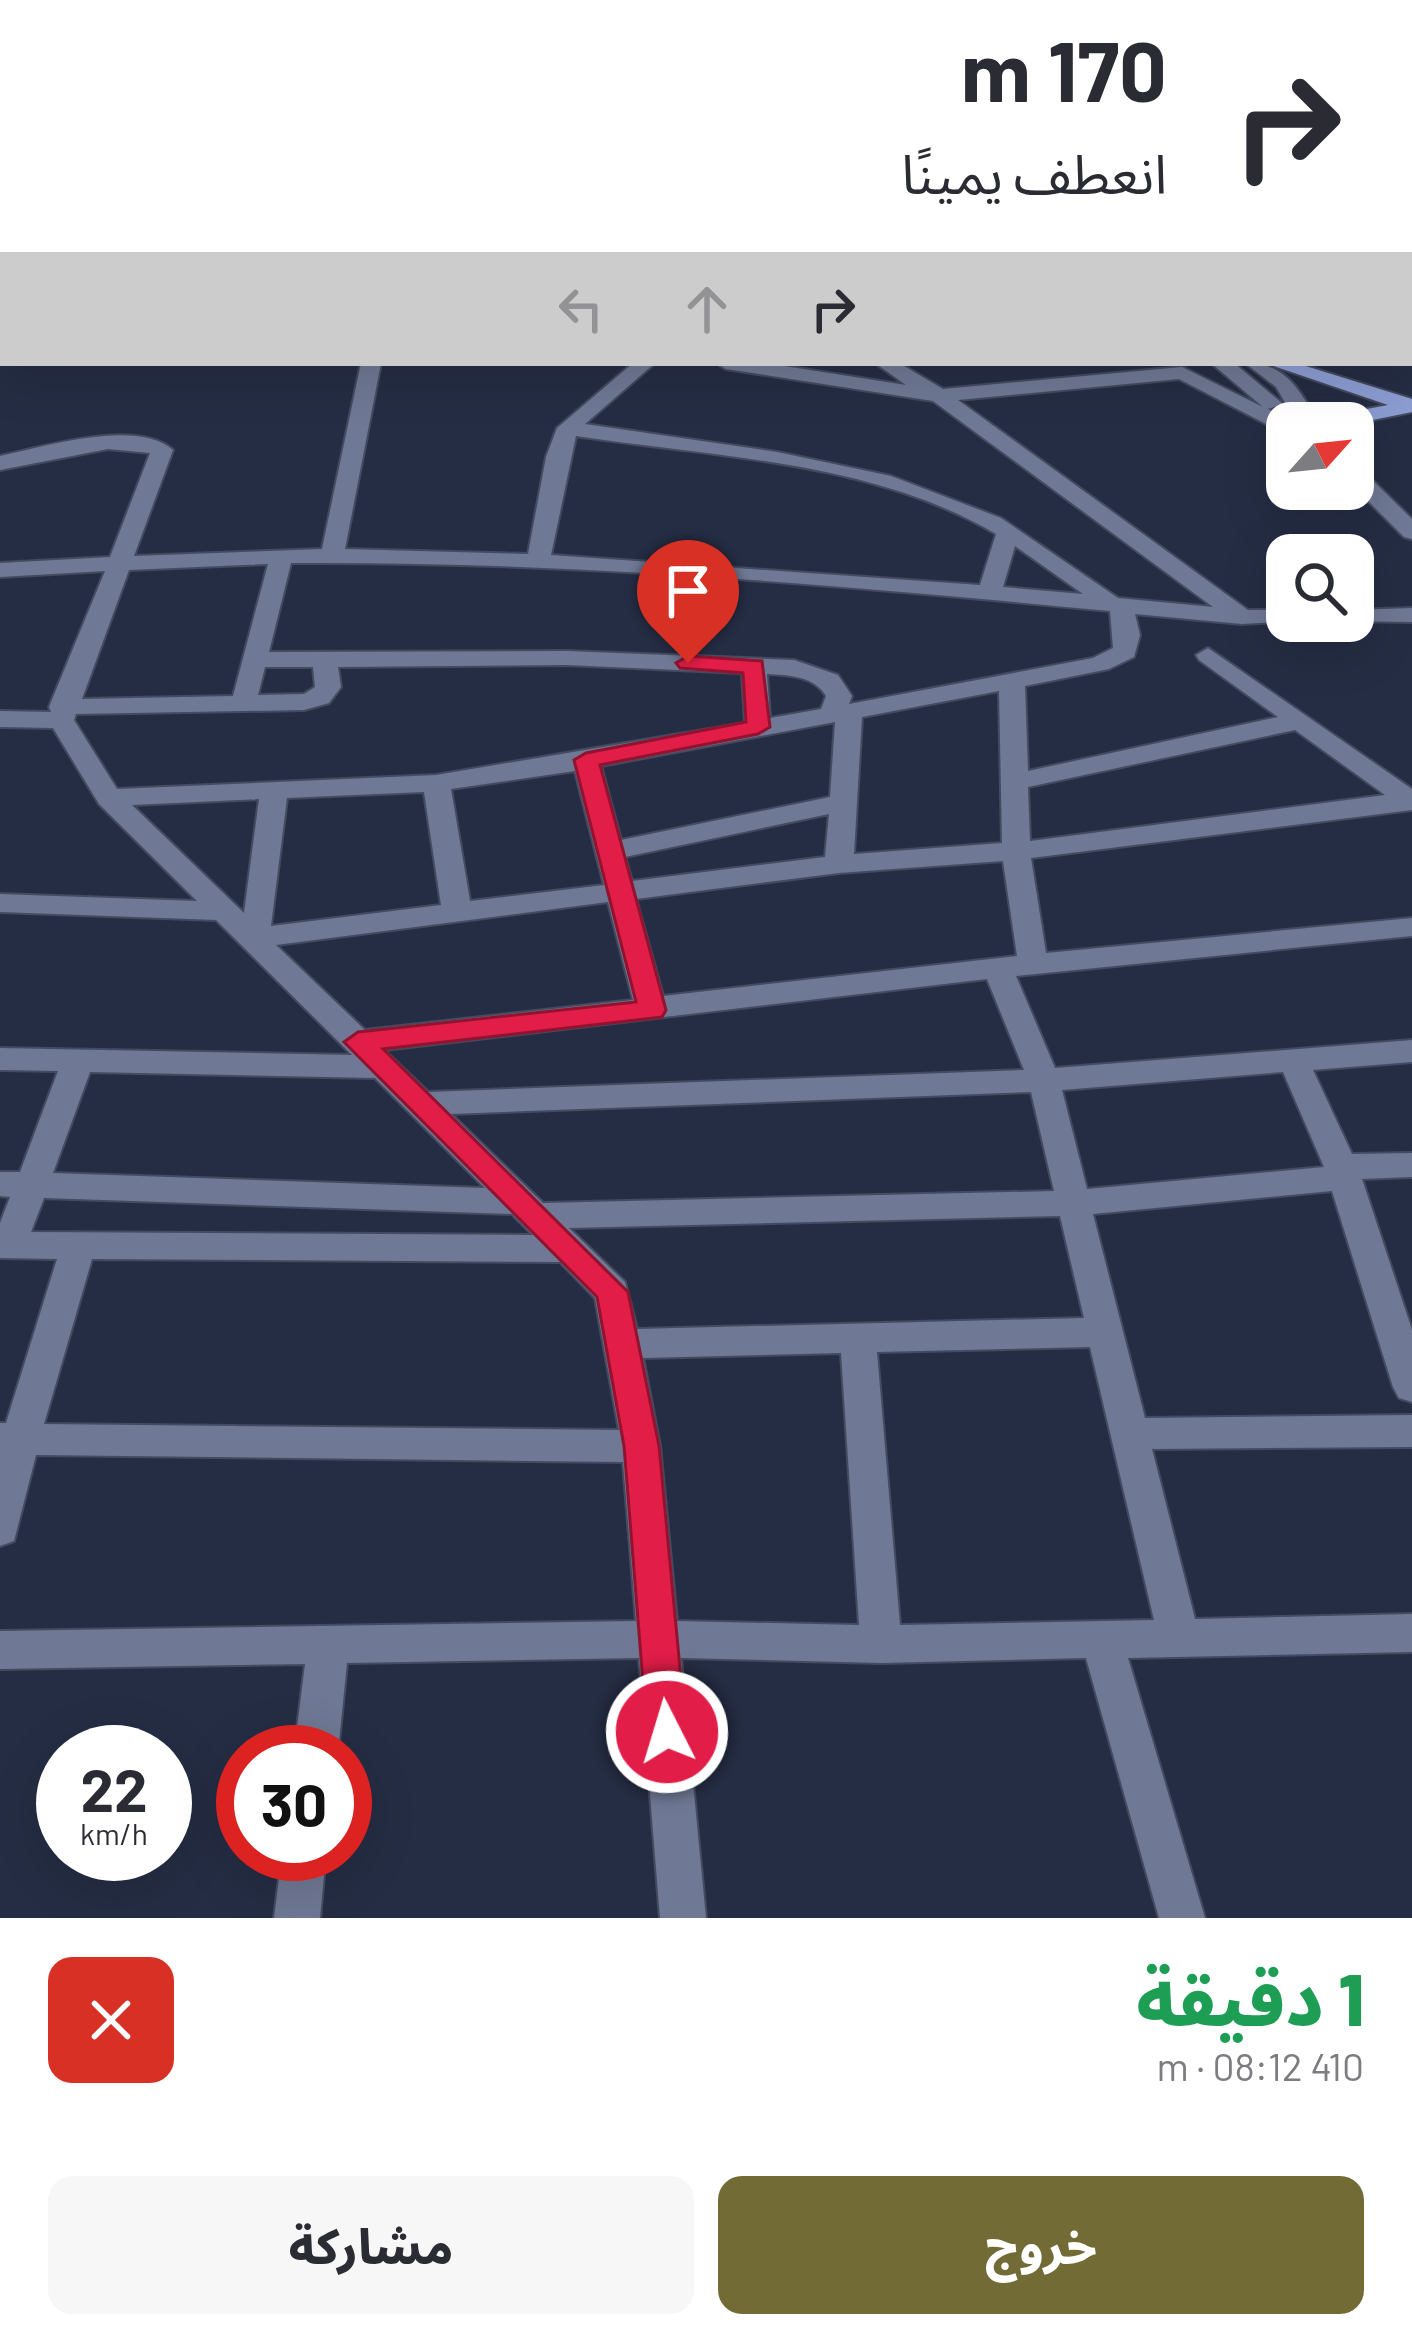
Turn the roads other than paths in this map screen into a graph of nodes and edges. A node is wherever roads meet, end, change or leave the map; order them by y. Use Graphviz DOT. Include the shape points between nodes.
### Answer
graph roads {
  1 [pos="370,366"];
  2 [pos="641,366"];
  3 [pos="745,366"];
  4 [pos="890,366"];
  5 [pos="1225,366"];
  6 [pos="1259,366"];
  7 [pos="1284,366"];
  8 [pos="1346,366"];
  9 [pos="1412,386"];
  10 [pos="939,396"];
  11 [pos="1271,402"];
  12 [pos="1295,402"];
  13 [pos="1412,407"];
  14 [pos="1374,411"];
  15 [pos="1266,416"];
  16 [pos="568,428"];
  17 [pos="0,463"];
  18 [pos="1374,495"];
  19 [pos="1007,531"];
  20 [pos="1412,532"];
  21 [pos="332,556"];
  22 [pos="281,557"];
  23 [pos="538,560"];
  24 [pos="116,563"];
  25 [pos="0,570"];
  26 [pos="990,592"];
  27 [pos="1117,605"];
  28 [pos="1412,615"];
  29 [pos="1374,616"];
  30 [pos="1242,617"];
  31 [pos="1266,617"];
  32 [pos="1208,655"];
  33 [pos="325,658"];
  34 [pos="255,660"];
  35 [pos="754,666"];
  36 [pos="1012,681"];
  37 [pos="243,705"];
  38 [pos="61,713"];
  39 [pos="840,714"];
  40 [pos="0,719"];
  41 [pos="1298,721"];
  42 [pos="758,727"];
  43 [pos="586,760"];
  44 [pos="1014,782"];
  45 [pos="436,783"];
  46 [pos="274,790"];
  47 [pos="110,798"];
  48 [pos="1410,801"];
  49 [pos="840,803"];
  50 [pos="612,851"];
  51 [pos="1016,851"];
  52 [pos="839,864"];
  53 [pos="622,890"];
  54 [pos="0,903"];
  55 [pos="225,911"];
  56 [pos="457,913"];
  57 [pos="1412,927"];
  58 [pos="255,938"];
  59 [pos="1015,966"];
  60 [pos="652,1010"];
  61 [pos="358,1042"];
  62 [pos="1412,1051"];
  63 [pos="0,1059"];
  64 [pos="78,1061"];
  65 [pos="1294,1062"];
  66 [pos="385,1067"];
  67 [pos="1044,1080"];
  68 [pos="422,1104"];
  69 [pos="1412,1165"];
  70 [pos="1342,1172"];
  71 [pos="16,1185"];
  72 [pos="1073,1203"];
  73 [pos="530,1209"];
  74 [pos="4,1245"];
  75 [pos="79,1245"];
  76 [pos="571,1249"];
  77 [pos="1105,1332"];
  78 [pos="858,1340"];
  79 [pos="624,1344"];
  80 [pos="1412,1387"];
  81 [pos="1412,1431"];
  82 [pos="1130,1434"];
  83 [pos="10,1440"];
  84 [pos="641,1446"];
  85 [pos="0,1528"];
  86 [pos="1412,1633"];
  87 [pos="1179,1638"];
  88 [pos="658,1639"];
  89 [pos="1102,1640"];
  90 [pos="328,1643"];
  91 [pos="881,1644"];
  92 [pos="0,1650"];
  93 [pos="319,1725"];
  94 [pos="301,1881"];
  95 [pos="297,1918"];
  96 [pos="683,1918"];
  97 [pos="1182,1918"];
  1 -- 21 [label="street"];
  2 -- 16 [label="street"];
  3 -- 10 [label="street"];
  4 -- 10 [label="street"];
  5 -- 11 [label="street"];
  6 -- 12 [label="street"];
  7 -- 13 [label="main road"];
  8 -- 9 [label="main road"];
  10 -- 15 [label="street" via="1182,373"];
  10 -- 30 [label="street"];
  13 -- 14 [label="main road"];
  16 -- 19 [label="street" via="878,481"];
  16 -- 23 [label="street"];
  17 -- 24 [label="street" via="114,444 159,446 161,462"];
  18 -- 20 [label="street"];
  19 -- 26 [label="street"];
  19 -- 27 [label="street"];
  21 -- 22 [label="street"];
  21 -- 23 [label="street"];
  22 -- 24 [label="street"];
  22 -- 34 [label="street"];
  23 -- 26 [label="street"];
  24 -- 25 [label="street"];
  24 -- 38 [label="street"];
  26 -- 27 [label="street"];
  27 -- 30 [label="street"];
  27 -- 36 [label="street" via="1125,652"];
  28 -- 29 [label="street"];
  30 -- 31 [label="street"];
  32 -- 41 [label="street"];
  33 -- 34 [label="street"];
  33 -- 35 [label="street"];
  33 -- 37 [label="street" via="328,687 320,698"];
  34 -- 37 [label="street"];
  35 -- 39 [label="street" via="823,675 839,696"];
  35 -- 42 [label="street"];
  36 -- 39 [label="street"];
  36 -- 44 [label="street"];
  37 -- 38 [label="street"];
  38 -- 40 [label="street"];
  38 -- 47 [label="street"];
  39 -- 42 [label="street"];
  39 -- 49 [label="street"];
  41 -- 44 [label="street"];
  41 -- 48 [label="street"];
  42 -- 43 [label="street"];
  43 -- 45 [label="street"];
  43 -- 50 [label="street"];
  44 -- 51 [label="street"];
  45 -- 46 [label="street"];
  45 -- 56 [label="street"];
  46 -- 47 [label="street"];
  46 -- 58 [label="street"];
  47 -- 55 [label="street"];
  48 -- 51 [label="street"];
  49 -- 50 [label="street"];
  49 -- 52 [label="street"];
  50 -- 53 [label="street"];
  51 -- 52 [label="street"];
  51 -- 59 [label="street"];
  52 -- 53 [label="street"];
  53 -- 56 [label="street"];
  53 -- 60 [label="street"];
  54 -- 55 [label="street"];
  55 -- 58 [label="street"];
  56 -- 58 [label="street"];
  57 -- 59 [label="street"];
  58 -- 61 [label="street"];
  59 -- 60 [label="street"];
  59 -- 67 [label="street"];
  60 -- 61 [label="street"];
  61 -- 66 [label="street"];
  62 -- 65 [label="street"];
  63 -- 64 [label="street"];
  64 -- 66 [label="street"];
  64 -- 71 [label="street"];
  65 -- 67 [label="street"];
  65 -- 70 [label="street"];
  66 -- 68 [label="street"];
  67 -- 68 [label="street"];
  67 -- 72 [label="street"];
  68 -- 73 [label="street"];
  69 -- 70 [label="street"];
  70 -- 72 [label="street"];
  70 -- 80 [label="street"];
  71 -- 73 [label="street"];
  71 -- 74 [label="street"];
  72 -- 73 [label="street"];
  72 -- 77 [label="street"];
  73 -- 76 [label="street"];
  74 -- 75 [label="street"];
  75 -- 76 [label="street"];
  75 -- 83 [label="street"];
  76 -- 79 [label="street" via="612,1292"];
  77 -- 78 [label="street"];
  77 -- 82 [label="street"];
  78 -- 79 [label="street"];
  78 -- 91 [label="street"];
  79 -- 84 [label="street"];
  81 -- 82 [label="street"];
  82 -- 87 [label="street"];
  83 -- 84 [label="street"];
  83 -- 85 [label="street"];
  84 -- 88 [label="street"];
  86 -- 87 [label="street"];
  87 -- 89 [label="street"];
  88 -- 90 [label="street"];
  88 -- 91 [label="street"];
  88 -- 96 [label="street"];
  89 -- 91 [label="street"];
  89 -- 97 [label="street"];
  90 -- 92 [label="street"];
  90 -- 93 [label="street"];
  94 -- 95 [label="street"];
}
